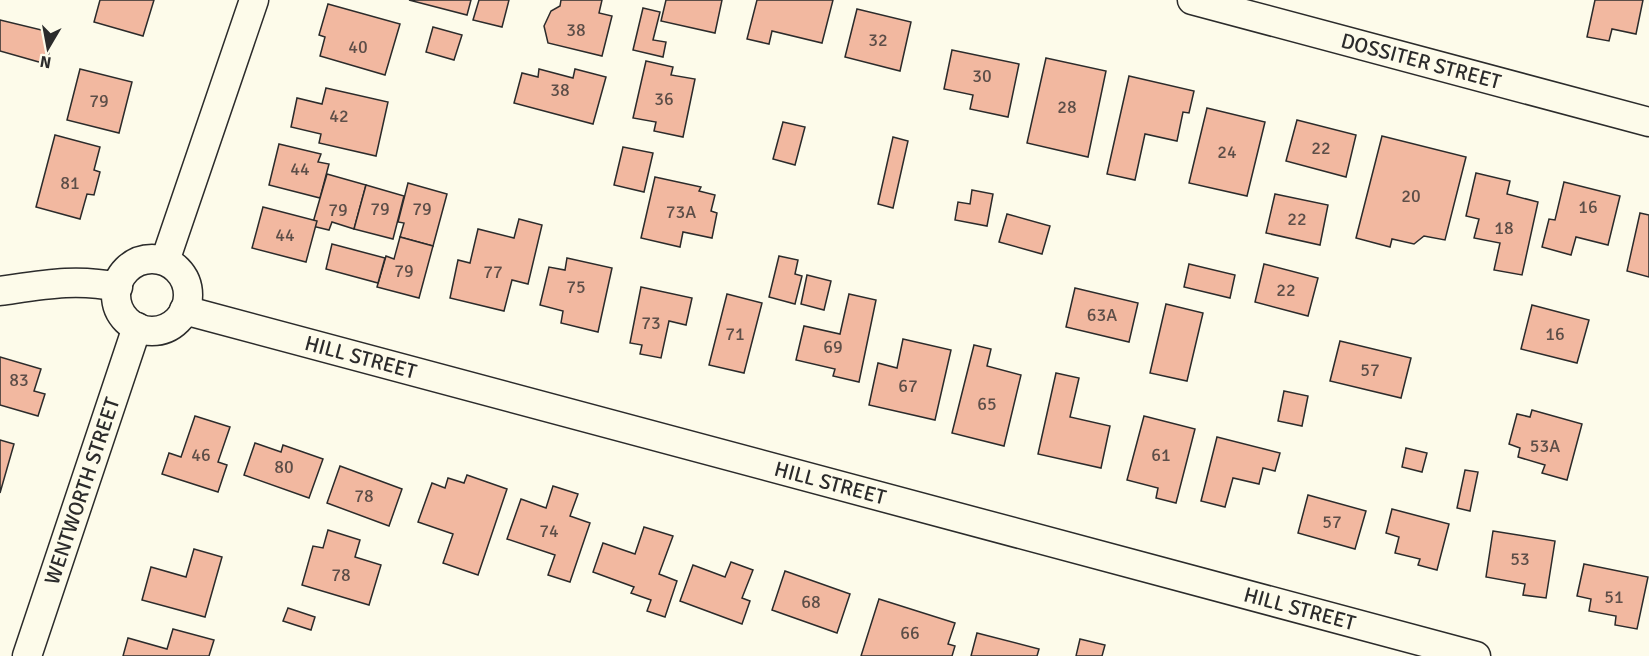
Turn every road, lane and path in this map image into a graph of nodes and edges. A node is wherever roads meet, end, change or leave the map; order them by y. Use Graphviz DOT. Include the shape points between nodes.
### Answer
graph roads {
  1 [pos="254,0"];
  2 [pos="1192,0"];
  3 [pos="1649,122"];
  4 [pos="165,261"];
  5 [pos="117,287"];
  6 [pos="0,291"];
  7 [pos="184,310"];
  8 [pos="137,327"];
  9 [pos="27,656"];
  10 [pos="1476,656"];
  1 -- 4 [label="street"];
  2 -- 3 [label="street, DOSSITER STREET"];
  4 -- 5 [label="street" via="135,264 125,271"];
  4 -- 7 [label="street" via="185,280 188,291"];
  5 -- 6 [label="street" via="66,281"];
  5 -- 8 [label="street" via="122,315"];
  7 -- 8 [label="street" via="165,329"];
  7 -- 10 [label="street, HILL STREET"];
  8 -- 9 [label="street, WENTWORTH STREET"];
}
